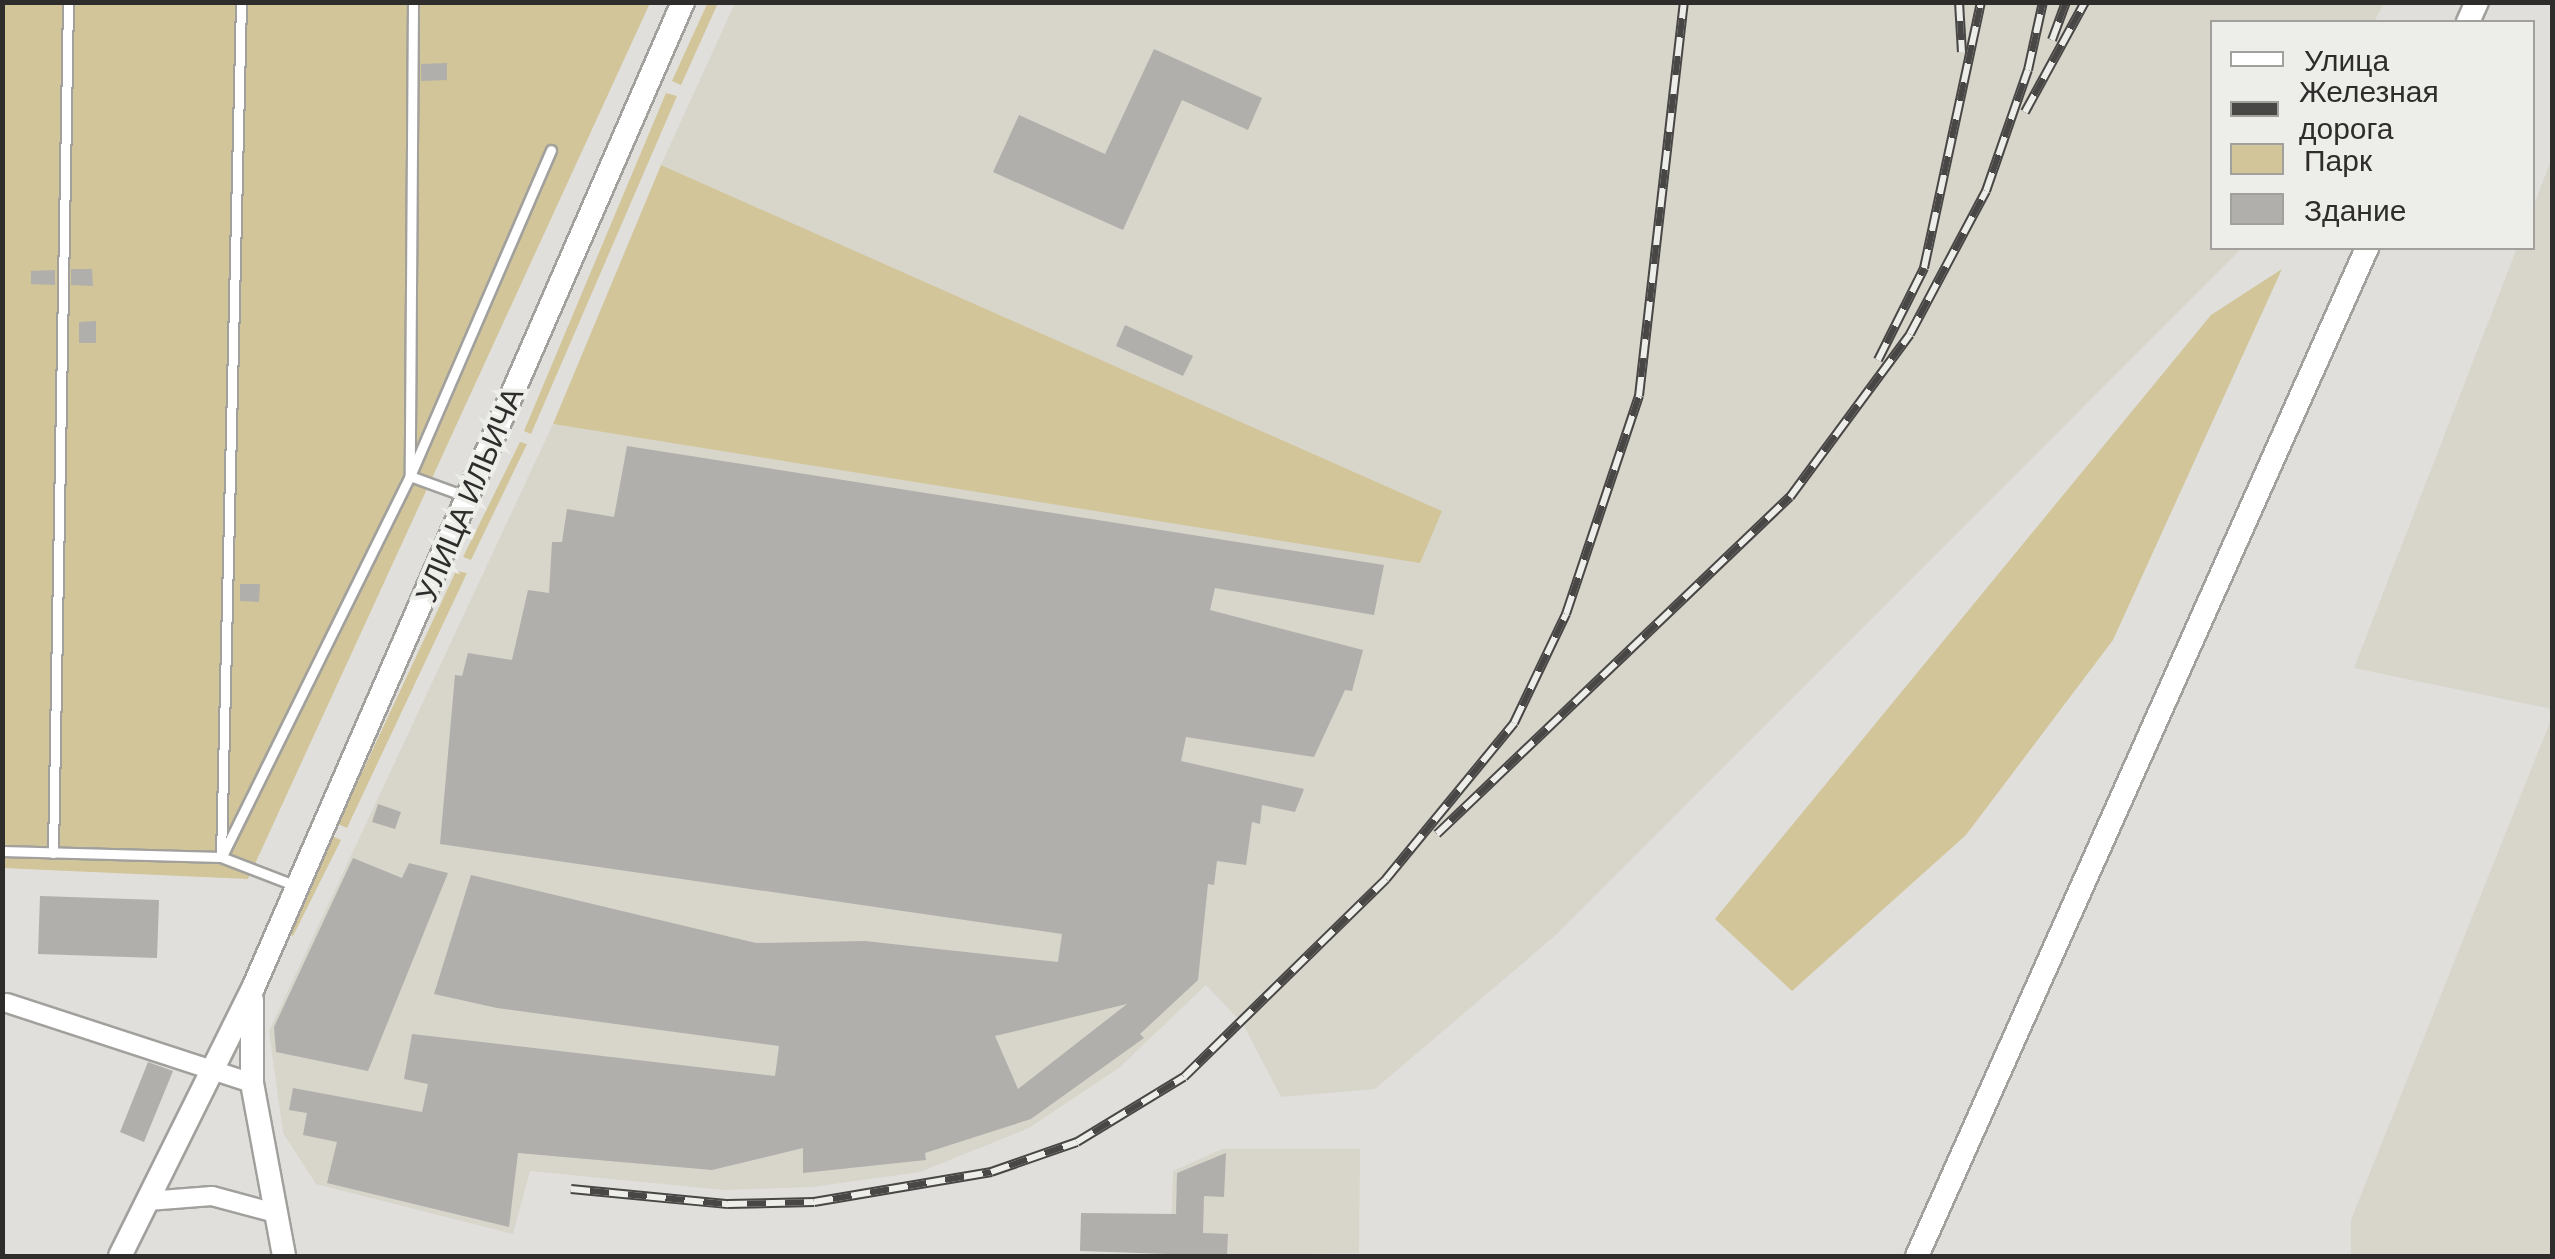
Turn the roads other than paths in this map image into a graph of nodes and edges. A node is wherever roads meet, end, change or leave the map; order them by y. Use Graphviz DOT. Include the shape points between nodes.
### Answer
graph roads {
  1 [pos="68,2"];
  2 [pos="241,2"];
  3 [pos="413,2"];
  4 [pos="683,2"];
  5 [pos="551,150"];
  6 [pos="2367,250"];
  7 [pos="410,476"];
  8 [pos="467,496"];
  9 [pos="2,851"];
  10 [pos="52,852"];
  11 [pos="222,857"];
  12 [pos="297,886"];
  13 [pos="254,986"];
  14 [pos="7,1003"];
  15 [pos="213,1069"];
  16 [pos="252,1082"];
  17 [pos="148,1201"];
  18 [pos="275,1213"];
  19 [pos="120,1256"];
  20 [pos="284,1256"];
  21 [pos="1917,1256"];
  1 -- 10 [label="lane"];
  2 -- 11 [label="lane"];
  3 -- 7 [label="lane"];
  4 -- 8 [label="street, УЛИЦА ИЛЬИЧА"];
  5 -- 7 [label="lane"];
  6 -- 21 [label="street"];
  7 -- 8 [label="lane"];
  7 -- 11 [label="lane"];
  8 -- 12 [label="street, УЛИЦА ИЛЬИЧА"];
  9 -- 10 [label="lane"];
  10 -- 11 [label="lane"];
  11 -- 12 [label="lane"];
  12 -- 13 [label="street, УЛИЦА ИЛЬИЧА"];
  13 -- 15 [label="street, УЛИЦА ИЛЬИЧА"];
  13 -- 16 [label="street, УЛИЦА ИЛЬИЧА"];
  14 -- 15 [label="street"];
  15 -- 16 [label="street"];
  15 -- 17 [label="street, УЛИЦА ИЛЬИЧА"];
  16 -- 18 [label="street, УЛИЦА ИЛЬИЧА"];
  17 -- 18 [label="street" via="212,1196"];
  17 -- 19 [label="street, УЛИЦА ИЛЬИЧА"];
  18 -- 20 [label="street, УЛИЦА ИЛЬИЧА"];
}
